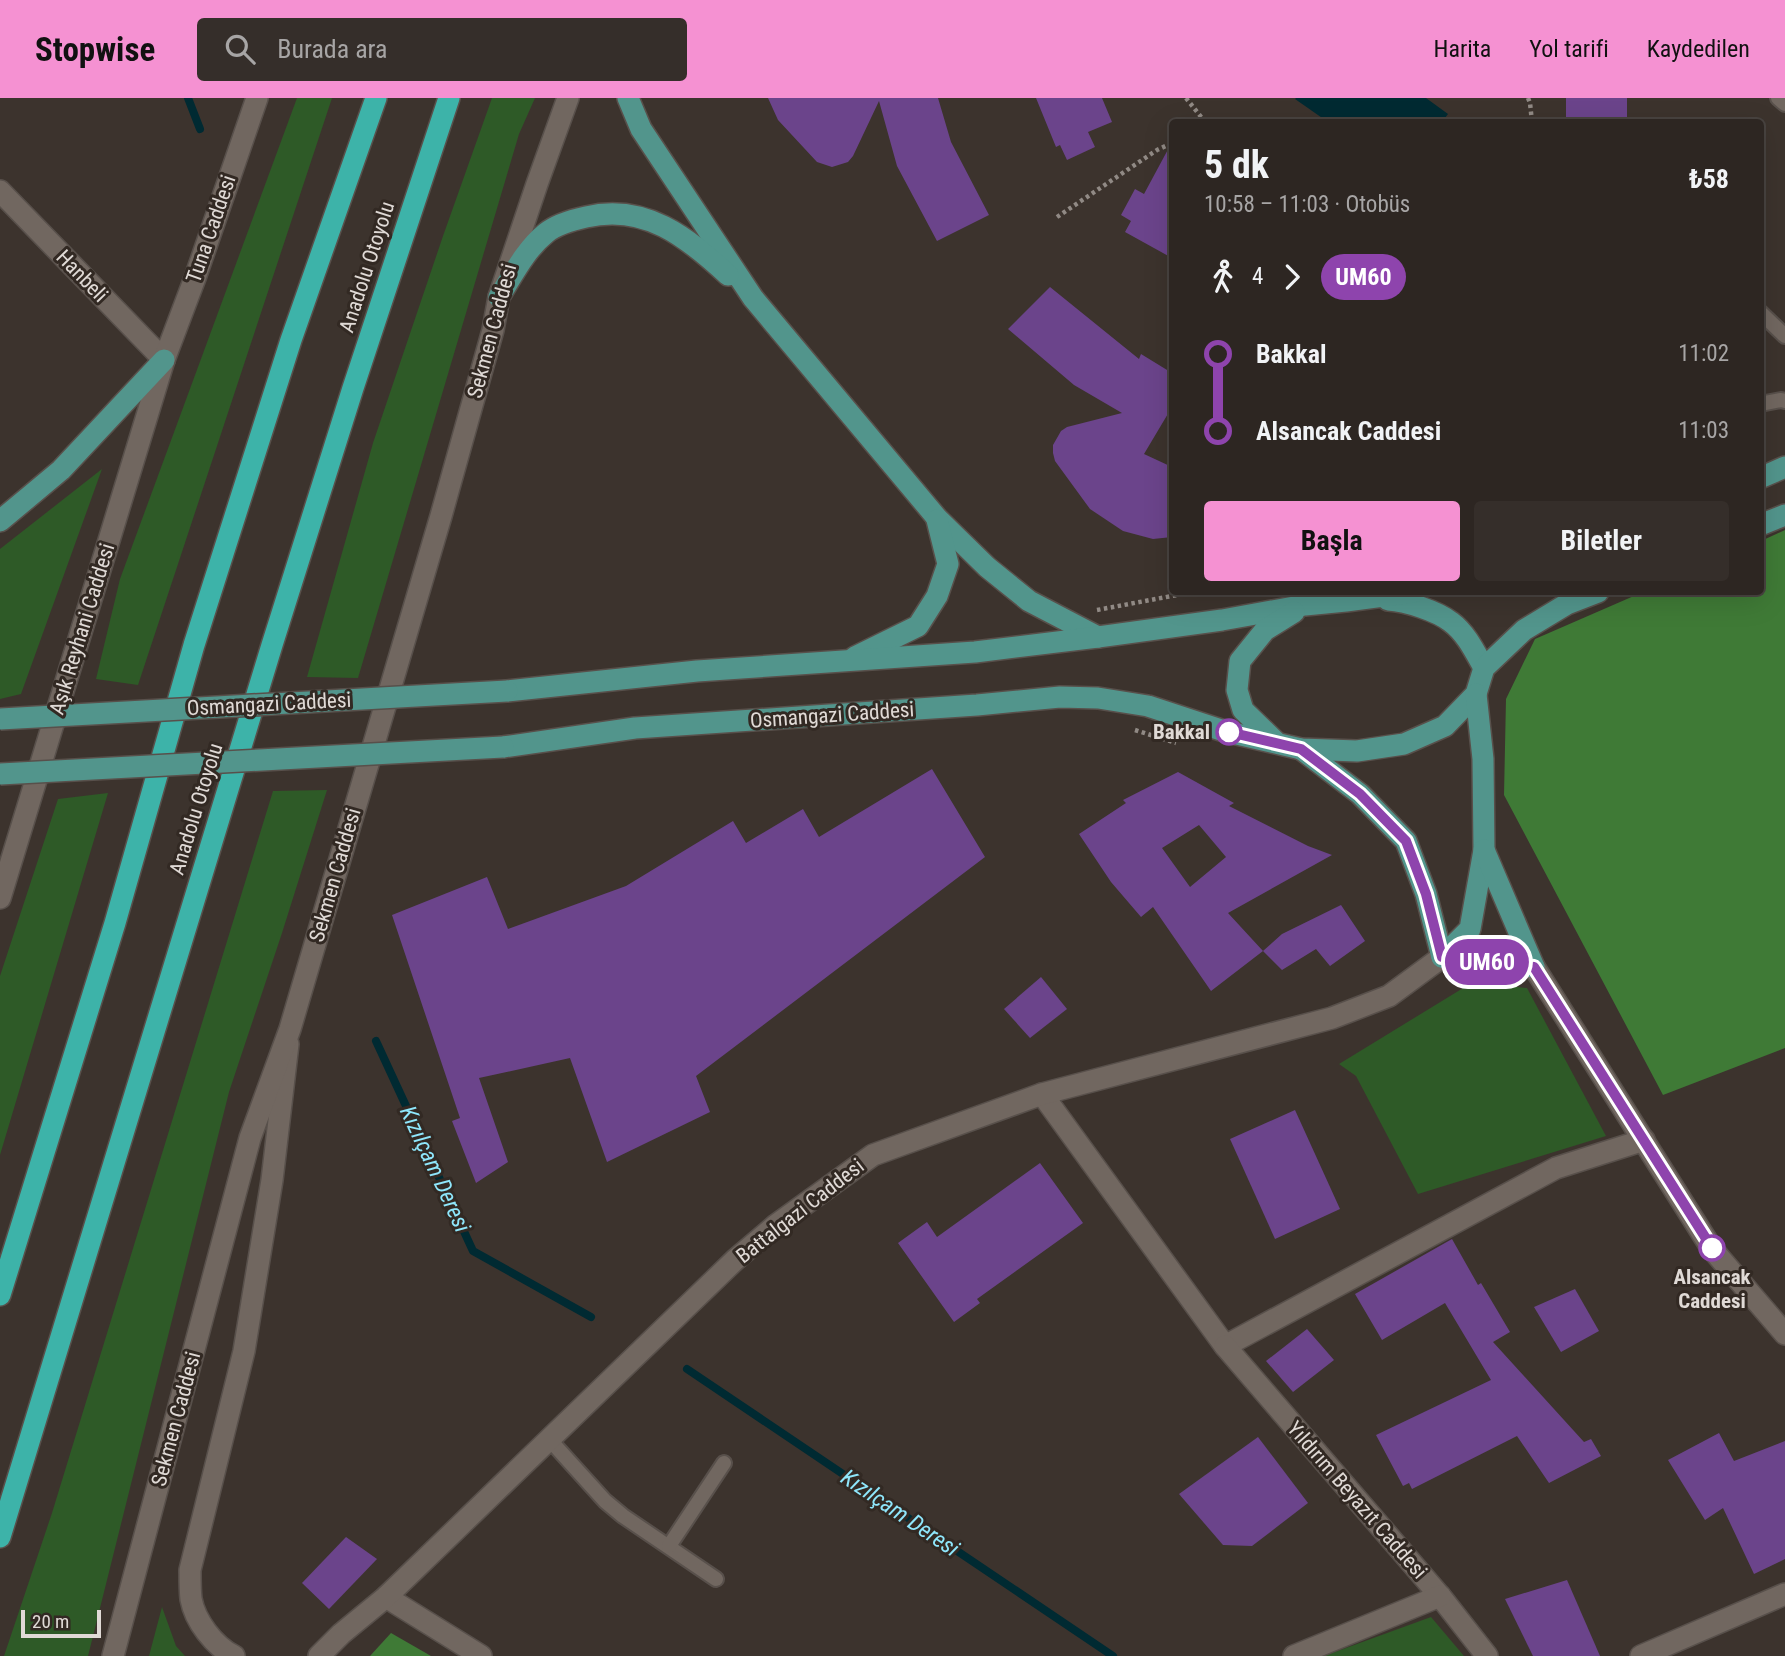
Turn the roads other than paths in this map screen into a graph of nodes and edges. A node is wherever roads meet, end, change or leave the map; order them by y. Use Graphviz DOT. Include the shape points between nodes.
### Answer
graph roads {
  1 [pos="257,98"];
  2 [pos="376,98"];
  3 [pos="449,98"];
  4 [pos="568,98"];
  5 [pos="628,98"];
  6 [pos="1778,98"];
  7 [pos="1785,104"];
  8 [pos="0,191"];
  9 [pos="499,297"];
  10 [pos="753,298"];
  11 [pos="1764,316"];
  12 [pos="1785,336"];
  13 [pos="164,360"];
  14 [pos="1785,401"];
  15 [pos="1764,403"];
  16 [pos="1785,467"];
  17 [pos="1764,476"];
  18 [pos="1785,515"];
  19 [pos="937,518"];
  20 [pos="0,521"];
  21 [pos="1764,523"];
  22 [pos="1391,595"];
  23 [pos="1590,595"];
  24 [pos="1346,601"];
  25 [pos="1305,605"];
  26 [pos="1098,637"];
  27 [pos="846,662"];
  28 [pos="1484,668"];
  29 [pos="1476,694"];
  30 [pos="0,719"];
  31 [pos="1275,741"];
  32 [pos="1301,749"];
  33 [pos="0,774"];
  34 [pos="1484,850"];
  35 [pos="0,898"];
  36 [pos="1442,957"];
  37 [pos="1534,967"];
  38 [pos="290,1029"];
  39 [pos="1042,1094"];
  40 [pos="1644,1140"];
  41 [pos="0,1295"];
  42 [pos="1785,1334"];
  43 [pos="1225,1346"];
  44 [pos="549,1439"];
  45 [pos="724,1463"];
  46 [pos="0,1537"];
  47 [pos="669,1546"];
  48 [pos="716,1579"];
  49 [pos="1785,1594"];
  50 [pos="1440,1596"];
  51 [pos="386,1597"];
  52 [pos="113,1656"];
  53 [pos="234,1656"];
  54 [pos="318,1656"];
  55 [pos="481,1656"];
  56 [pos="1294,1656"];
  57 [pos="1486,1656"];
  58 [pos="1641,1656"];
  1 -- 13 [label="street, Tuna Caddesi"];
  2 -- 41 [label="highway" via="291,340 194,645 115,923"];
  3 -- 46 [label="highway, Anadolu Otoyolu" via="352,388"];
  4 -- 9 [label="street, Sekmen Caddesi"];
  5 -- 10 [label="main road" via="641,130"];
  6 -- 7 [label="lane"];
  8 -- 13 [label="street, Hanbeli"];
  9 -- 10 [label="main road" via="530,248 548,231 597,214 626,214 652,220 698,247"];
  9 -- 38 [label="street, Sekmen Caddesi" via="441,516"];
  10 -- 19 [label="main road"];
  11 -- 12 [label="lane"];
  13 -- 20 [label="main road" via="61,470"];
  13 -- 35 [label="street, Aşık Reyhani Caddesi"];
  14 -- 15 [label="lane"];
  16 -- 17 [label="main road"];
  18 -- 21 [label="main road"];
  19 -- 26 [label="main road" via="1029,601"];
  19 -- 27 [label="main road" via="948,564 937,596 918,626"];
  22 -- 24 [label="main road, Osmangazi Caddesi"];
  23 -- 28 [label="main road, Osmangazi Caddesi" via="1524,630"];
  24 -- 25 [label="main road, Osmangazi Caddesi"];
  24 -- 28 [label="main road" via="1392,600 1427,610 1451,622"];
  25 -- 26 [label="main road, Osmangazi Caddesi"];
  25 -- 31 [label="main road" via="1265,629 1240,661 1237,690 1243,710"];
  26 -- 27 [label="main road, Osmangazi Caddesi"];
  27 -- 30 [label="main road, Osmangazi Caddesi, bridge" via="673,673 507,691"];
  28 -- 29 [label="main road, Osmangazi Caddesi"];
  29 -- 32 [label="main road, Osmangazi Caddesi" via="1445,726 1404,744 1357,751"];
  29 -- 34 [label="main road" via="1483,759"];
  31 -- 32 [label="main road, Osmangazi Caddesi"];
  31 -- 33 [label="main road, Osmangazi Caddesi, bridge" via="1224,731 1148,705 1060,697 635,728 503,747"];
  32 -- 36 [label="main road" via="1360,794 1406,841"];
  34 -- 36 [label="main road" via="1470,929"];
  34 -- 37 [label="main road"];
  36 -- 37 [label="main road"];
  36 -- 39 [label="street, Battalgazi Caddesi" via="1389,996 1332,1018"];
  37 -- 40 [label="street"];
  38 -- 52 [label="street, Sekmen Caddesi" via="250,1138"];
  38 -- 53 [label="street" via="272,1180 244,1351 190,1570 191,1601 203,1627 221,1649"];
  39 -- 43 [label="street, Yıldırım Beyazıt Caddesi"];
  39 -- 44 [label="street, Battalgazi Caddesi" via="873,1155 735,1260"];
  40 -- 42 [label="street" via="1712,1248"];
  40 -- 43 [label="street" via="1556,1167"];
  43 -- 50 [label="street, Yıldırım Beyazıt Caddesi"];
  44 -- 47 [label="lane" via="605,1501"];
  44 -- 51 [label="street, Battalgazi Caddesi"];
  45 -- 47 [label="lane"];
  47 -- 48 [label="lane"];
  49 -- 58 [label="street"];
  50 -- 56 [label="street"];
  50 -- 57 [label="street, Yıldırım Beyazıt Caddesi"];
  51 -- 54 [label="street, Battalgazi Caddesi"];
  51 -- 55 [label="street"];
}
